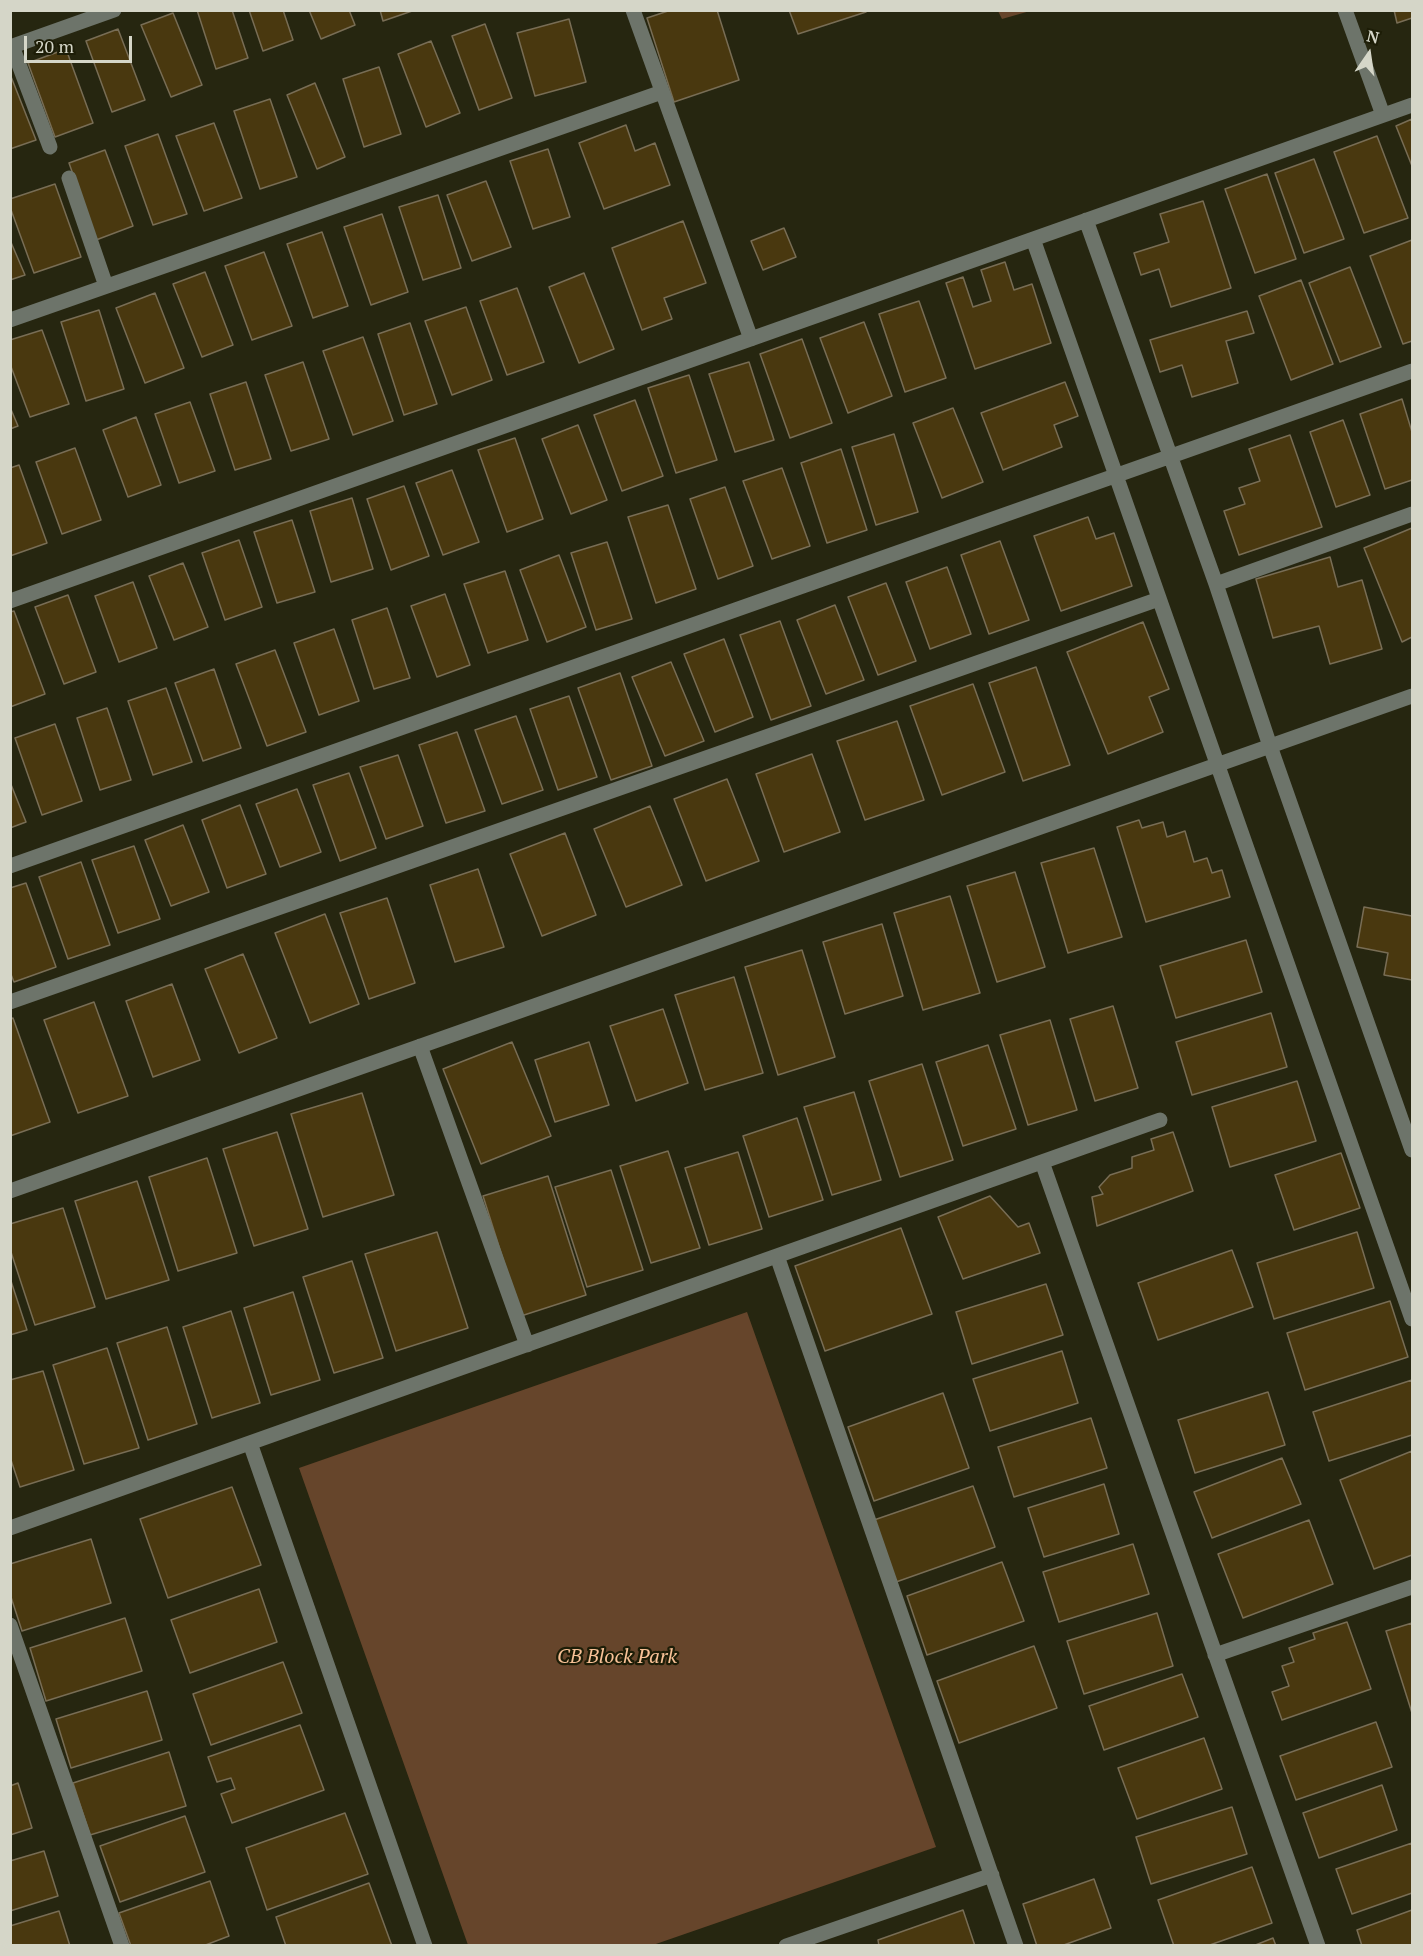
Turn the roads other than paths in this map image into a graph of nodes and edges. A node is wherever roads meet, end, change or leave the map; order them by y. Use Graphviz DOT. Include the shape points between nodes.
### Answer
graph roads {
  1 [pos="114,10"];
  2 [pos="633,10"];
  3 [pos="1345,10"];
  4 [pos="11,47"];
  5 [pos="662,92"];
  6 [pos="1413,105"];
  7 [pos="1383,115"];
  8 [pos="50,147"];
  9 [pos="69,178"];
  10 [pos="1086,220"];
  11 [pos="1033,239"];
  12 [pos="106,286"];
  13 [pos="10,320"];
  14 [pos="751,339"];
  15 [pos="1413,371"];
  16 [pos="1169,457"];
  17 [pos="1116,476"];
  18 [pos="1413,514"];
  19 [pos="1216,584"];
  20 [pos="1159,599"];
  21 [pos="10,601"];
  22 [pos="1413,696"];
  23 [pos="1270,746"];
  24 [pos="1217,764"];
  25 [pos="10,866"];
  26 [pos="10,1002"];
  27 [pos="420,1046"];
  28 [pos="1160,1120"];
  29 [pos="1413,1150"];
  30 [pos="1042,1162"];
  31 [pos="10,1191"];
  32 [pos="777,1256"];
  33 [pos="1410,1301"];
  34 [pos="1413,1319"];
  35 [pos="527,1345"];
  36 [pos="250,1443"];
  37 [pos="10,1528"];
  38 [pos="1413,1587"];
  39 [pos="10,1626"];
  40 [pos="1215,1655"];
  41 [pos="992,1875"];
  42 [pos="122,1946"];
  43 [pos="425,1946"];
  44 [pos="786,1946"];
  45 [pos="1016,1946"];
  46 [pos="1318,1946"];
  1 -- 4 [label="street"];
  2 -- 5 [label="street"];
  3 -- 7 [label="street"];
  4 -- 8 [label="street"];
  5 -- 12 [label="street"];
  5 -- 14 [label="street"];
  6 -- 7 [label="street"];
  7 -- 10 [label="street"];
  9 -- 12 [label="street"];
  10 -- 11 [label="street"];
  10 -- 16 [label="street"];
  11 -- 14 [label="street"];
  11 -- 17 [label="street"];
  12 -- 13 [label="street"];
  14 -- 21 [label="street"];
  15 -- 16 [label="street"];
  16 -- 17 [label="street"];
  16 -- 19 [label="street"];
  17 -- 20 [label="street"];
  17 -- 25 [label="street"];
  18 -- 19 [label="street"];
  19 -- 23 [label="street"];
  20 -- 24 [label="street"];
  20 -- 26 [label="street"];
  22 -- 23 [label="street"];
  23 -- 24 [label="street"];
  23 -- 29 [label="street"];
  24 -- 27 [label="street"];
  24 -- 33 [label="street"];
  27 -- 31 [label="street"];
  27 -- 35 [label="street"];
  28 -- 30 [label="street"];
  30 -- 32 [label="street"];
  30 -- 40 [label="street"];
  32 -- 35 [label="street"];
  32 -- 41 [label="street"];
  33 -- 34 [label="street"];
  35 -- 36 [label="street"];
  36 -- 37 [label="street"];
  36 -- 43 [label="street"];
  38 -- 40 [label="street"];
  39 -- 42 [label="street"];
  40 -- 46 [label="street"];
  41 -- 44 [label="street"];
  41 -- 45 [label="street"];
}
